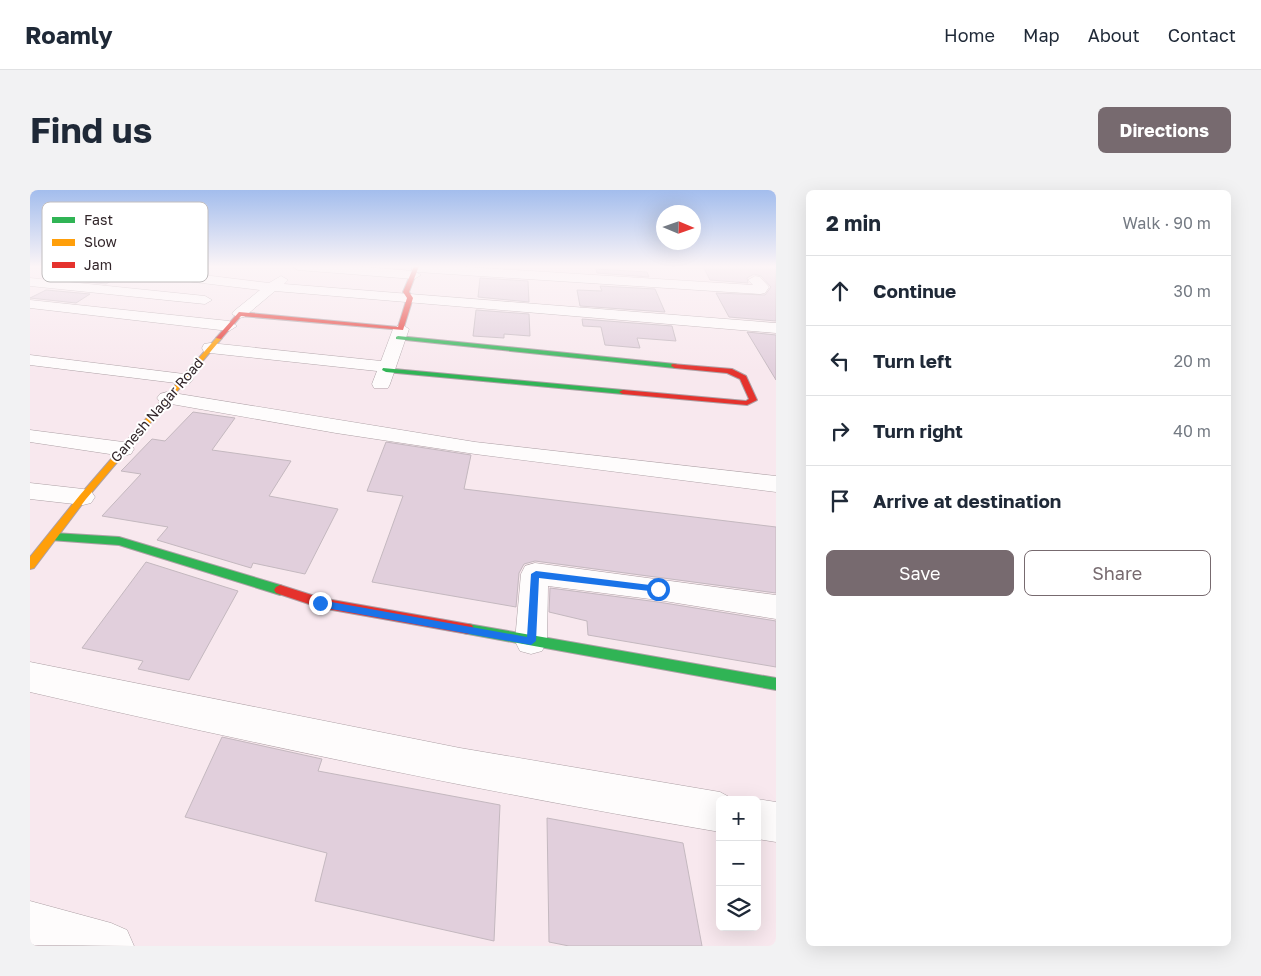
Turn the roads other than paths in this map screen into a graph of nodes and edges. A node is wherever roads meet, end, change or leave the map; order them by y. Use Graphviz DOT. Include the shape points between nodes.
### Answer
graph roads {
  1 [pos="108,301"];
  2 [pos="255,301"];
  3 [pos="409,301"];
  4 [pos="450,301"];
  5 [pos="30,304"];
  6 [pos="93,311"];
  7 [pos="239,314"];
  8 [pos="229,326"];
  9 [pos="776,328"];
  10 [pos="400,333"];
  11 [pos="210,348"];
  12 [pos="30,360"];
  13 [pos="385,374"];
  14 [pos="184,379"];
  15 [pos="167,398"];
  16 [pos="30,436"];
  17 [pos="123,449"];
  18 [pos="776,484"];
  19 [pos="30,491"];
  20 [pos="83,497"];
  21 [pos="54,537"];
  22 [pos="30,565"];
  23 [pos="776,607"];
  24 [pos="531,641"];
  25 [pos="30,677"];
  26 [pos="776,684"];
  27 [pos="716,811"];
  28 [pos="761,820"];
  29 [pos="776,822"];
  30 [pos="30,923"];
  31 [pos="111,946"];
  1 -- 6 [label="street"];
  2 -- 7 [label="street, Ganesh Nagar Road"];
  3 -- 10 [label="street"];
  4 -- 9 [label="street"];
  5 -- 6 [label="street"];
  6 -- 8 [label="street"];
  7 -- 8 [label="street, Ganesh Nagar Road"];
  7 -- 10 [label="street"];
  8 -- 11 [label="street, Ganesh Nagar Road"];
  10 -- 13 [label="street"];
  10 -- 13 [label="street" via="729,371 743,378 753,400 747,403"];
  11 -- 13 [label="street"];
  11 -- 14 [label="street, Ganesh Nagar Road"];
  12 -- 14 [label="street"];
  14 -- 15 [label="street, Ganesh Nagar Road"];
  15 -- 17 [label="street, Ganesh Nagar Road"];
  15 -- 18 [label="street" via="475,448"];
  16 -- 17 [label="street"];
  17 -- 20 [label="street, Ganesh Nagar Road"];
  19 -- 20 [label="street"];
  20 -- 21 [label="street, Ganesh Nagar Road"];
  21 -- 22 [label="street, Ganesh Nagar Road"];
  21 -- 24 [label="street" via="119,541 320,603"];
  23 -- 24 [label="street" via="536,574"];
  24 -- 26 [label="street"];
  25 -- 27 [label="street" via="240,724 584,790"];
  28 -- 29 [label="street"];
  30 -- 31 [label="street"];
}
